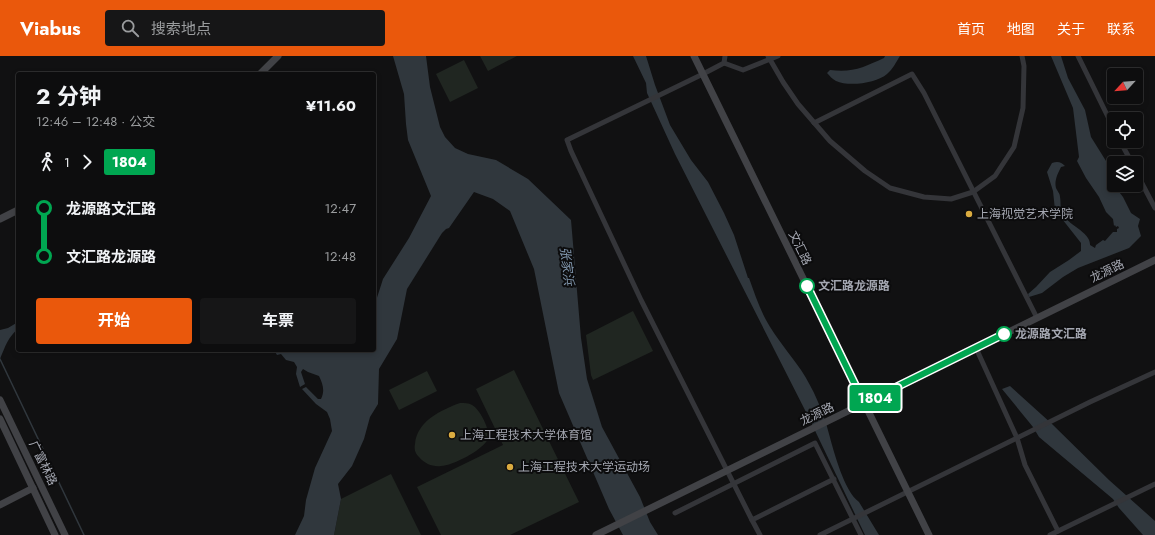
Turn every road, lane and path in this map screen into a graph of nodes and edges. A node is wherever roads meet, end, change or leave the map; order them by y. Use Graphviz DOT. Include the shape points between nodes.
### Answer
graph roads {
  1 [pos="278,56"];
  2 [pos="694,56"];
  3 [pos="725,56"];
  4 [pos="778,56"];
  5 [pos="1022,56"];
  6 [pos="1078,56"];
  7 [pos="769,58"];
  8 [pos="724,63"];
  9 [pos="262,72"];
  10 [pos="703,74"];
  11 [pos="1107,115"];
  12 [pos="814,124"];
  13 [pos="1143,185"];
  14 [pos="973,192"];
  15 [pos="1155,208"];
  16 [pos="16,211"];
  17 [pos="0,219"];
  18 [pos="1155,260"];
  19 [pos="1037,318"];
  20 [pos="976,348"];
  21 [pos="1155,372"];
  22 [pos="0,400"];
  23 [pos="864,403"];
  24 [pos="0,419"];
  25 [pos="1017,438"];
  26 [pos="727,471"];
  27 [pos="834,479"];
  28 [pos="734,484"];
  29 [pos="1155,484"];
  30 [pos="33,488"];
  31 [pos="908,492"];
  32 [pos="0,505"];
  33 [pos="675,513"];
  34 [pos="853,519"];
  35 [pos="752,520"];
  36 [pos="1058,531"];
  37 [pos="54,535"];
  38 [pos="66,535"];
  39 [pos="596,535"];
  40 [pos="760,535"];
  41 [pos="820,535"];
  42 [pos="861,535"];
  43 [pos="929,535"];
  44 [pos="1050,535"];
  1 -- 9 [label="main road"];
  2 -- 10 [label="main road, 文汇路"];
  3 -- 8 [label="street"];
  4 -- 7 [label="street"];
  5 -- 14 [label="street" via="1023,108 1014,147 995,176"];
  6 -- 11 [label="street"];
  7 -- 8 [label="street" via="743,70"];
  7 -- 12 [label="street"];
  8 -- 10 [label="street"];
  10 -- 23 [label="main road, 文汇路"];
  10 -- 26 [label="street" via="568,140 641,300"];
  12 -- 14 [label="street" via="865,171 890,188 924,197 951,198"];
  12 -- 14 [label="street" via="912,74"];
  13 -- 15 [label="street"];
  14 -- 19 [label="street"];
  16 -- 17 [label="main road"];
  18 -- 19 [label="main road, 龙源路"];
  19 -- 20 [label="main road, 龙源路"];
  20 -- 23 [label="main road, 龙源路"];
  20 -- 25 [label="street"];
  21 -- 25 [label="street"];
  22 -- 38 [label="main road, 广富林路"];
  23 -- 26 [label="main road, 龙源路"];
  23 -- 31 [label="main road, 文汇路"];
  24 -- 30 [label="main road, 广富林路"];
  25 -- 31 [label="street"];
  25 -- 36 [label="street" via="1025,465"];
  26 -- 28 [label="street"];
  26 -- 39 [label="main road, 龙源路"];
  27 -- 28 [label="street" via="816,443"];
  27 -- 34 [label="street"];
  27 -- 35 [label="street"];
  28 -- 33 [label="street"];
  28 -- 35 [label="street"];
  29 -- 36 [label="street"];
  30 -- 32 [label="main road"];
  30 -- 37 [label="main road, 广富林路"];
  31 -- 34 [label="street"];
  31 -- 43 [label="main road, 文汇路"];
  34 -- 41 [label="street"];
  34 -- 42 [label="street"];
  35 -- 40 [label="street"];
  36 -- 44 [label="street"];
}
